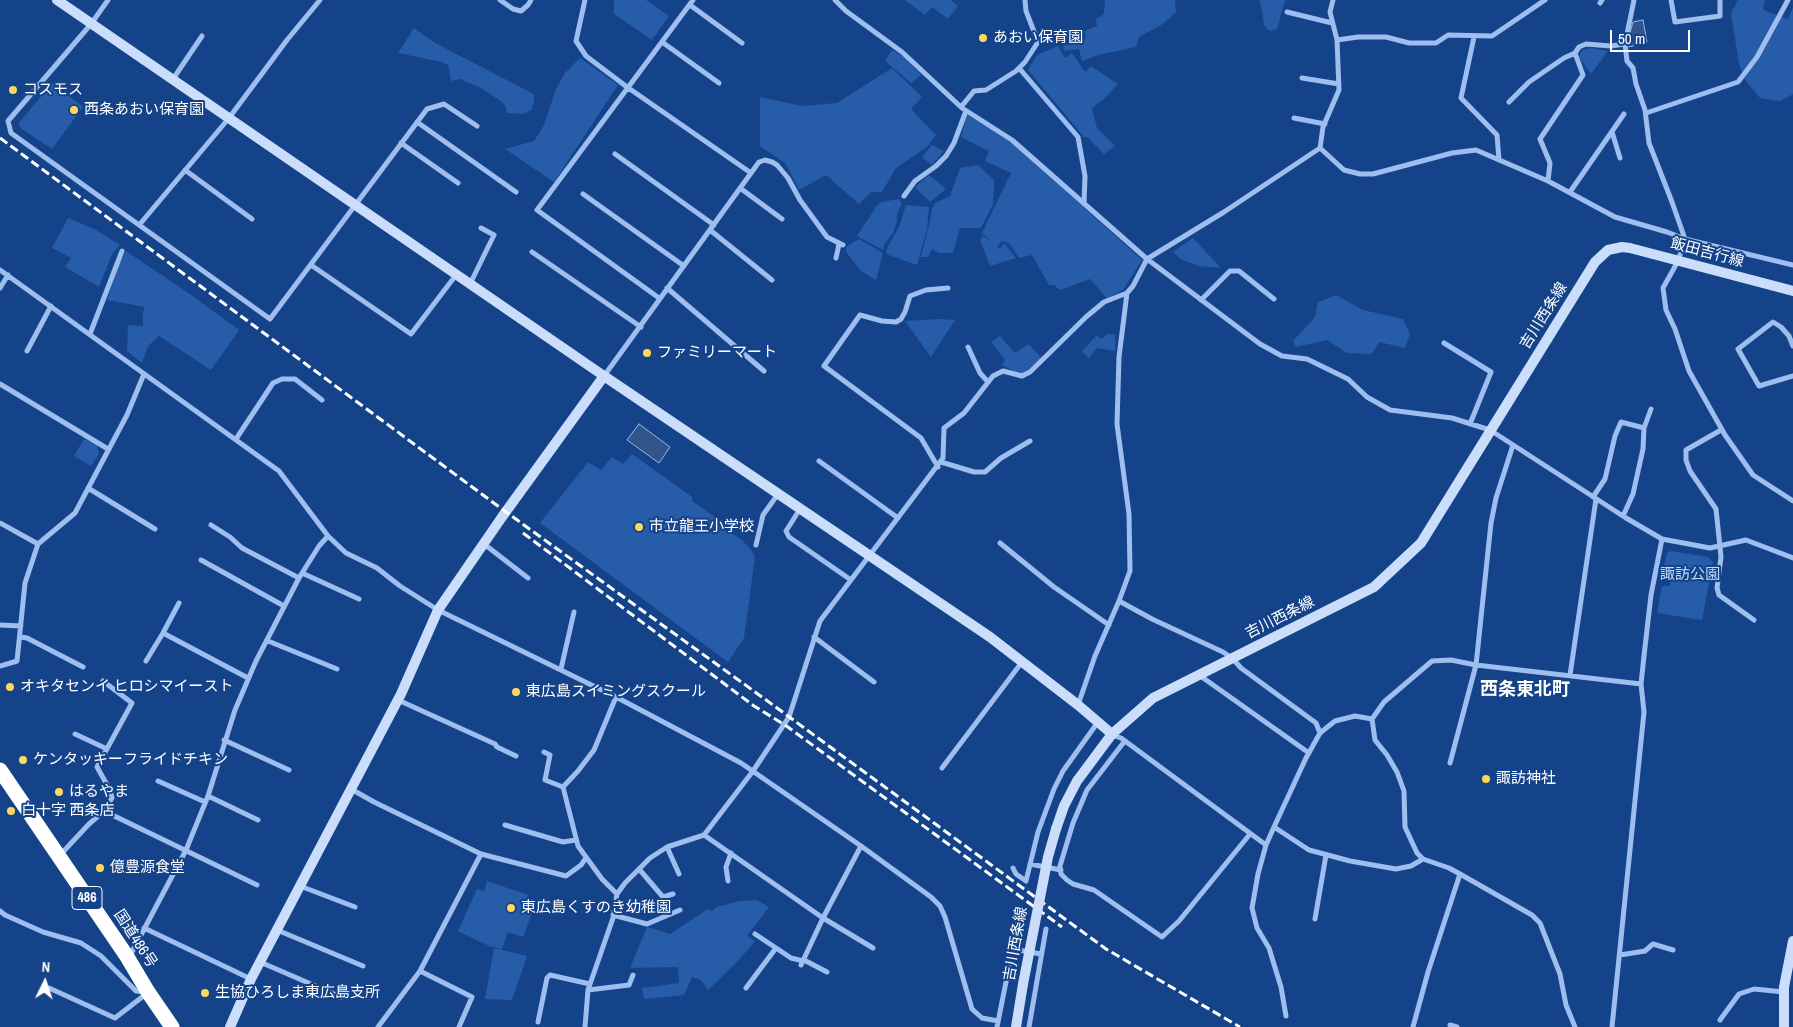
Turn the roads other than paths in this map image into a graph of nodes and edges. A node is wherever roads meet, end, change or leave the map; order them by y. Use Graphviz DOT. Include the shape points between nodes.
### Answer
graph roads {
  1 [pos="57,0"];
  2 [pos="108,0"];
  3 [pos="320,0"];
  4 [pos="500,0"];
  5 [pos="531,0"];
  6 [pos="585,0"];
  7 [pos="835,0"];
  8 [pos="1025,0"];
  9 [pos="1333,0"];
  10 [pos="1545,0"];
  11 [pos="1634,0"];
  12 [pos="1671,0"];
  13 [pos="1720,0"];
  14 [pos="1788,0"];
  15 [pos="691,2"];
  16 [pos="1287,12"];
  17 [pos="1332,23"];
  18 [pos="91,24"];
  19 [pos="202,36"];
  20 [pos="1474,37"];
  21 [pos="1337,40"];
  22 [pos="662,42"];
  23 [pos="742,43"];
  24 [pos="1625,44"];
  25 [pos="1575,54"];
  26 [pos="1019,68"];
  27 [pos="1302,78"];
  28 [pos="173,79"];
  29 [pos="719,83"];
  30 [pos="1339,84"];
  31 [pos="627,87"];
  32 [pos="1509,102"];
  33 [pos="961,107"];
  34 [pos="966,111"];
  35 [pos="1646,113"];
  36 [pos="1624,114"];
  37 [pos="229,118"];
  38 [pos="1294,118"];
  39 [pos="417,122"];
  40 [pos="1325,124"];
  41 [pos="477,126"];
  42 [pos="1612,132"];
  43 [pos="401,143"];
  44 [pos="1320,148"];
  45 [pos="615,154"];
  46 [pos="1620,158"];
  47 [pos="1499,160"];
  48 [pos="185,170"];
  49 [pos="751,172"];
  50 [pos="1548,180"];
  51 [pos="458,183"];
  52 [pos="740,188"];
  53 [pos="516,192"];
  54 [pos="1570,192"];
  55 [pos="583,194"];
  56 [pos="904,196"];
  57 [pos="1084,204"];
  58 [pos="355,206"];
  59 [pos="782,219"];
  60 [pos="252,220"];
  61 [pos="140,224"];
  62 [pos="481,228"];
  63 [pos="712,228"];
  64 [pos="1685,239"];
  65 [pos="1614,248"];
  66 [pos="122,251"];
  67 [pos="532,252"];
  68 [pos="836,258"];
  69 [pos="1147,259"];
  70 [pos="1678,261"];
  71 [pos="311,265"];
  72 [pos="1793,265"];
  73 [pos="684,266"];
  74 [pos="0,270"];
  75 [pos="456,274"];
  76 [pos="8,276"];
  77 [pos="772,280"];
  78 [pos="470,284"];
  79 [pos="0,288"];
  80 [pos="667,288"];
  81 [pos="948,288"];
  82 [pos="1793,291"];
  83 [pos="1127,293"];
  84 [pos="659,298"];
  85 [pos="1274,299"];
  86 [pos="1202,300"];
  87 [pos="51,306"];
  88 [pos="641,328"];
  89 [pos="90,334"];
  90 [pos="1444,343"];
  91 [pos="1793,346"];
  92 [pos="968,347"];
  93 [pos="27,351"];
  94 [pos="764,371"];
  95 [pos="144,374"];
  96 [pos="604,376"];
  97 [pos="1793,376"];
  98 [pos="988,382"];
  99 [pos="0,384"];
  100 [pos="322,400"];
  101 [pos="1651,409"];
  102 [pos="1470,424"];
  103 [pos="1644,428"];
  104 [pos="1490,430"];
  105 [pos="1721,430"];
  106 [pos="236,439"];
  107 [pos="1030,441"];
  108 [pos="1512,445"];
  109 [pos="108,449"];
  110 [pos="819,461"];
  111 [pos="939,464"];
  112 [pos="88,488"];
  113 [pos="778,494"];
  114 [pos="1594,498"];
  115 [pos="1793,501"];
  116 [pos="800,509"];
  117 [pos="1623,516"];
  118 [pos="898,518"];
  119 [pos="0,523"];
  120 [pos="212,525"];
  121 [pos="155,529"];
  122 [pos="328,536"];
  123 [pos="1662,539"];
  124 [pos="1000,543"];
  125 [pos="38,544"];
  126 [pos="483,544"];
  127 [pos="756,545"];
  128 [pos="1719,546"];
  129 [pos="868,556"];
  130 [pos="1793,558"];
  131 [pos="201,560"];
  132 [pos="301,576"];
  133 [pos="528,578"];
  134 [pos="851,580"];
  135 [pos="359,599"];
  136 [pos="1120,601"];
  137 [pos="179,602"];
  138 [pos="284,606"];
  139 [pos="438,610"];
  140 [pos="574,612"];
  141 [pos="1754,620"];
  142 [pos="0,625"];
  143 [pos="1109,625"];
  144 [pos="21,626"];
  145 [pos="163,634"];
  146 [pos="21,637"];
  147 [pos="814,638"];
  148 [pos="268,641"];
  149 [pos="1232,658"];
  150 [pos="146,661"];
  151 [pos="1022,662"];
  152 [pos="1476,665"];
  153 [pos="0,666"];
  154 [pos="82,667"];
  155 [pos="337,669"];
  156 [pos="561,669"];
  157 [pos="1199,675"];
  158 [pos="1570,675"];
  159 [pos="248,678"];
  160 [pos="103,680"];
  161 [pos="874,682"];
  162 [pos="1641,684"];
  163 [pos="616,697"];
  164 [pos="398,700"];
  165 [pos="1078,704"];
  166 [pos="1372,719"];
  167 [pos="1098,722"];
  168 [pos="1320,733"];
  169 [pos="75,734"];
  170 [pos="1112,734"];
  171 [pos="224,740"];
  172 [pos="1124,742"];
  173 [pos="107,749"];
  174 [pos="544,752"];
  175 [pos="1309,752"];
  176 [pos="516,756"];
  177 [pos="1450,763"];
  178 [pos="942,768"];
  179 [pos="0,770"];
  180 [pos="289,770"];
  181 [pos="753,772"];
  182 [pos="158,782"];
  183 [pos="563,787"];
  184 [pos="351,789"];
  185 [pos="208,796"];
  186 [pos="205,802"];
  187 [pos="104,811"];
  188 [pos="258,820"];
  189 [pos="505,825"];
  190 [pos="1274,827"];
  191 [pos="704,834"];
  192 [pos="1250,834"];
  193 [pos="576,840"];
  194 [pos="1266,845"];
  195 [pos="860,846"];
  196 [pos="667,847"];
  197 [pos="186,850"];
  198 [pos="731,853"];
  199 [pos="481,854"];
  200 [pos="1326,855"];
  201 [pos="59,857"];
  202 [pos="586,858"];
  203 [pos="1423,859"];
  204 [pos="1030,864"];
  205 [pos="1013,868"];
  206 [pos="639,869"];
  207 [pos="1060,870"];
  208 [pos="679,874"];
  209 [pos="1460,874"];
  210 [pos="728,881"];
  211 [pos="257,886"];
  212 [pos="300,886"];
  213 [pos="617,894"];
  214 [pos="673,894"];
  215 [pos="355,907"];
  216 [pos="680,910"];
  217 [pos="0,911"];
  218 [pos="613,915"];
  219 [pos="1019,917"];
  220 [pos="823,918"];
  221 [pos="1315,919"];
  222 [pos="144,928"];
  223 [pos="1046,929"];
  224 [pos="277,930"];
  225 [pos="755,934"];
  226 [pos="1793,941"];
  227 [pos="776,948"];
  228 [pos="873,948"];
  229 [pos="1012,949"];
  230 [pos="1673,950"];
  231 [pos="1041,954"];
  232 [pos="126,955"];
  233 [pos="1620,955"];
  234 [pos="260,962"];
  235 [pos="803,962"];
  236 [pos="363,966"];
  237 [pos="420,971"];
  238 [pos="827,972"];
  239 [pos="633,975"];
  240 [pos="251,980"];
  241 [pos="590,984"];
  242 [pos="49,988"];
  243 [pos="746,988"];
  244 [pos="588,990"];
  245 [pos="148,992"];
  246 [pos="1784,992"];
  247 [pos="341,997"];
  248 [pos="1286,1016"];
  249 [pos="1720,1020"];
  250 [pos="538,1022"];
  251 [pos="997,1024"];
  252 [pos="1450,1025"];
  253 [pos="172,1027"];
  254 [pos="230,1027"];
  255 [pos="378,1027"];
  256 [pos="459,1027"];
  257 [pos="585,1027"];
  258 [pos="1016,1027"];
  259 [pos="1029,1027"];
  260 [pos="1413,1027"];
  261 [pos="1458,1027"];
  262 [pos="1575,1027"];
  263 [pos="1612,1027"];
  264 [pos="1784,1027"];
  1 -- 18 [label="street"];
  2 -- 18 [label="street"];
  3 -- 37 [label="street"];
  4 -- 5 [label="street" via="513,9 521,10"];
  6 -- 31 [label="street" via="576,41 586,56"];
  7 -- 33 [label="street" via="902,52"];
  8 -- 26 [label="street" via="1038,42"];
  9 -- 17 [label="street"];
  10 -- 20 [label="street" via="1492,36"];
  11 -- 24 [label="street"];
  12 -- 13 [label="street" via="1675,22 1720,16"];
  14 -- 35 [label="street" via="1757,57 1738,82"];
  15 -- 22 [label="street"];
  15 -- 23 [label="street"];
  16 -- 17 [label="street"];
  17 -- 21 [label="street"];
  18 -- 28 [label="street"];
  18 -- 61 [label="street" via="8,122 11,133"];
  19 -- 28 [label="street"];
  20 -- 21 [label="street" via="1448,35 1436,43 1358,36"];
  20 -- 47 [label="street" via="1461,98 1497,135"];
  21 -- 30 [label="street"];
  22 -- 29 [label="street"];
  22 -- 31 [label="street"];
  24 -- 25 [label="street" via="1586,44 1578,47"];
  24 -- 35 [label="street" via="1627,61 1633,68"];
  25 -- 32 [label="street" via="1529,82"];
  25 -- 50 [label="street" via="1583,75 1540,139 1550,163"];
  26 -- 33 [label="street" via="986,90 974,91"];
  26 -- 57 [label="street" via="1078,137 1085,176"];
  27 -- 30 [label="street"];
  28 -- 37 [label="street"];
  30 -- 40 [label="street"];
  31 -- 49 [label="street"];
  31 -- 84 [label="street" via="537,210"];
  33 -- 34 [label="street"];
  34 -- 56 [label="street" via="946,156 915,181"];
  34 -- 57 [label="street" via="1012,140"];
  35 -- 64 [label="street" via="1649,143"];
  36 -- 42 [label="street"];
  37 -- 48 [label="street"];
  37 -- 58 [label="street"];
  38 -- 40 [label="street"];
  39 -- 41 [label="street" via="427,109 444,104"];
  39 -- 43 [label="street"];
  39 -- 53 [label="street"];
  40 -- 44 [label="street"];
  42 -- 46 [label="street"];
  42 -- 54 [label="street"];
  43 -- 51 [label="street"];
  43 -- 58 [label="street"];
  44 -- 47 [label="street" via="1344,170 1360,174 1373,174 1462,151 1476,150"];
  44 -- 69 [label="street"];
  45 -- 63 [label="street"];
  47 -- 50 [label="street"];
  48 -- 60 [label="street"];
  48 -- 61 [label="street"];
  49 -- 52 [label="street"];
  49 -- 68 [label="street" via="765,160 777,165 827,237 841,244"];
  50 -- 54 [label="street"];
  52 -- 59 [label="street"];
  52 -- 63 [label="street"];
  54 -- 64 [label="street" via="1616,217"];
  55 -- 73 [label="street"];
  57 -- 69 [label="street"];
  58 -- 71 [label="street"];
  58 -- 75 [label="street"];
  61 -- 71 [label="street" via="270,319"];
  62 -- 78 [label="street" via="494,235"];
  63 -- 73 [label="street"];
  63 -- 77 [label="street"];
  64 -- 70 [label="street"];
  64 -- 72 [label="street"];
  65 -- 70 [label="street, 飯田吉行線" via="1630,248"];
  65 -- 104 [label="street, 吉川西条線" via="1595,262"];
  66 -- 89 [label="street"];
  67 -- 88 [label="street"];
  69 -- 83 [label="street"];
  69 -- 86 [label="street"];
  70 -- 82 [label="street, 飯田吉行線"];
  70 -- 105 [label="street" via="1663,288 1666,310 1689,371"];
  71 -- 75 [label="street" via="411,334"];
  73 -- 80 [label="street"];
  74 -- 76 [label="street"];
  75 -- 78 [label="street"];
  76 -- 79 [label="street"];
  76 -- 87 [label="street"];
  78 -- 96 [label="street"];
  80 -- 84 [label="street"];
  80 -- 94 [label="street"];
  81 -- 111 [label="street" via="926,290 910,296 905,312 896,322 860,315 824,366 921,438"];
  83 -- 98 [label="street" via="1104,302 1030,372 1022,376 1004,371"];
  83 -- 136 [label="street" via="1119,357 1116,424 1129,514 1130,571"];
  84 -- 88 [label="street"];
  85 -- 86 [label="street" via="1239,271 1230,271"];
  86 -- 102 [label="street" via="1260,344 1282,356 1307,359 1348,379 1390,410 1452,418"];
  87 -- 89 [label="street"];
  87 -- 93 [label="street"];
  88 -- 96 [label="street"];
  89 -- 95 [label="street"];
  90 -- 102 [label="street" via="1491,372"];
  91 -- 97 [label="street" via="1789,336 1772,322 1738,349 1759,386"];
  92 -- 98 [label="street"];
  95 -- 106 [label="street"];
  95 -- 109 [label="street"];
  96 -- 113 [label="street"];
  96 -- 126 [label="street"];
  98 -- 111 [label="street" via="964,413 944,428 943,458"];
  99 -- 109 [label="street"];
  100 -- 106 [label="street" via="295,379 272,383"];
  101 -- 103 [label="street"];
  102 -- 104 [label="street"];
  103 -- 114 [label="street" via="1621,422 1605,479"];
  103 -- 117 [label="street" via="1633,494"];
  104 -- 108 [label="street"];
  104 -- 149 [label="street, 吉川西条線" via="1421,543 1374,587"];
  105 -- 115 [label="street" via="1753,475"];
  105 -- 128 [label="street" via="1686,450 1690,471 1716,509"];
  106 -- 122 [label="street" via="279,471"];
  107 -- 111 [label="street" via="984,472"];
  108 -- 114 [label="street"];
  108 -- 152 [label="street" via="1491,523"];
  109 -- 112 [label="street"];
  110 -- 118 [label="street"];
  111 -- 118 [label="street"];
  112 -- 121 [label="street"];
  112 -- 125 [label="street" via="71,518"];
  113 -- 116 [label="street"];
  113 -- 127 [label="street" via="763,515"];
  114 -- 117 [label="street"];
  114 -- 158 [label="street"];
  116 -- 129 [label="street"];
  116 -- 134 [label="street" via="786,531 789,537"];
  117 -- 123 [label="street"];
  118 -- 129 [label="street"];
  119 -- 125 [label="street"];
  120 -- 132 [label="street" via="242,548"];
  122 -- 132 [label="street"];
  122 -- 139 [label="street" via="346,553 377,568"];
  123 -- 128 [label="street" via="1710,548"];
  123 -- 162 [label="street" via="1651,595"];
  124 -- 143 [label="street" via="1054,587"];
  125 -- 144 [label="street" via="25,583"];
  126 -- 133 [label="street"];
  126 -- 139 [label="street"];
  128 -- 130 [label="street" via="1746,540"];
  128 -- 141 [label="street" via="1719,595"];
  129 -- 134 [label="street"];
  129 -- 151 [label="street"];
  131 -- 138 [label="street"];
  132 -- 135 [label="street"];
  132 -- 138 [label="street"];
  134 -- 147 [label="street" via="820,621"];
  136 -- 143 [label="street"];
  136 -- 149 [label="street"];
  137 -- 145 [label="street"];
  138 -- 148 [label="street"];
  139 -- 156 [label="street"];
  139 -- 164 [label="street"];
  140 -- 156 [label="street"];
  142 -- 144 [label="street"];
  143 -- 165 [label="street"];
  144 -- 146 [label="street"];
  145 -- 150 [label="street"];
  145 -- 159 [label="street"];
  146 -- 153 [label="street" via="18,661"];
  146 -- 154 [label="street"];
  147 -- 161 [label="street"];
  147 -- 181 [label="street" via="789,717"];
  148 -- 155 [label="street"];
  148 -- 159 [label="street"];
  149 -- 157 [label="street, 吉川西条線"];
  149 -- 168 [label="street" via="1316,723"];
  151 -- 165 [label="street"];
  151 -- 178 [label="street"];
  152 -- 158 [label="street"];
  152 -- 166 [label="street" via="1451,660 1432,661 1384,702"];
  152 -- 177 [label="street"];
  156 -- 163 [label="street"];
  157 -- 170 [label="street, 吉川西条線" via="1153,698"];
  157 -- 175 [label="street"];
  158 -- 162 [label="street"];
  159 -- 171 [label="street"];
  160 -- 173 [label="street" via="132,703"];
  162 -- 233 [label="street" via="1644,712"];
  163 -- 181 [label="street"];
  163 -- 183 [label="street" via="594,750"];
  164 -- 176 [label="street"];
  164 -- 184 [label="street"];
  165 -- 167 [label="street"];
  166 -- 168 [label="street" via="1355,716 1335,721"];
  166 -- 203 [label="street" via="1375,740 1400,778 1404,791 1405,827"];
  167 -- 170 [label="street"];
  167 -- 204 [label="street" via="1063,771 1038,832"];
  168 -- 175 [label="street"];
  169 -- 173 [label="street"];
  170 -- 172 [label="street"];
  170 -- 258 [label="street, 吉川西条線, bridge" via="1077,781 1056,829 1046,864"];
  171 -- 180 [label="street"];
  171 -- 185 [label="street"];
  172 -- 192 [label="street"];
  172 -- 207 [label="street" via="1086,790"];
  173 -- 187 [label="street" via="97,767 112,798"];
  174 -- 183 [label="street" via="550,755 545,780"];
  175 -- 190 [label="street"];
  179 -- 201 [label="highway, 国道486号 / 486"];
  181 -- 191 [label="street"];
  181 -- 195 [label="street"];
  182 -- 186 [label="street"];
  183 -- 193 [label="street"];
  184 -- 199 [label="street"];
  184 -- 212 [label="street"];
  185 -- 186 [label="street"];
  185 -- 188 [label="street"];
  186 -- 197 [label="street"];
  187 -- 197 [label="street"];
  187 -- 201 [label="street"];
  189 -- 193 [label="street" via="563,842"];
  190 -- 194 [label="street"];
  190 -- 200 [label="street" via="1302,846"];
  191 -- 196 [label="street"];
  191 -- 198 [label="street"];
  192 -- 194 [label="street"];
  192 -- 207 [label="street" via="1162,938 1094,890 1073,884"];
  193 -- 202 [label="street"];
  194 -- 248 [label="street" via="1252,908 1279,979"];
  195 -- 220 [label="street"];
  195 -- 251 [label="street" via="940,906 972,1009 982,1018"];
  196 -- 206 [label="street"];
  196 -- 208 [label="street"];
  197 -- 211 [label="street"];
  197 -- 222 [label="street"];
  198 -- 210 [label="street" via="726,868"];
  198 -- 220 [label="street"];
  199 -- 202 [label="street" via="566,876"];
  199 -- 237 [label="street"];
  200 -- 203 [label="street" via="1396,870"];
  200 -- 221 [label="street"];
  201 -- 232 [label="highway, 国道486号 / 486"];
  202 -- 213 [label="street"];
  203 -- 209 [label="street"];
  204 -- 205 [label="street" via="1026,881"];
  204 -- 207 [label="street"];
  206 -- 213 [label="street"];
  206 -- 214 [label="street" via="663,897"];
  209 -- 260 [label="street"];
  209 -- 262 [label="street" via="1532,915 1540,923 1560,974 1566,1005"];
  212 -- 215 [label="street"];
  212 -- 224 [label="street"];
  213 -- 218 [label="street"];
  216 -- 218 [label="street" via="648,924"];
  217 -- 245 [label="street" via="44,932 81,943 101,956 136,990"];
  218 -- 241 [label="street"];
  219 -- 229 [label="street"];
  220 -- 228 [label="street"];
  220 -- 235 [label="street"];
  222 -- 232 [label="street" via="132,952"];
  222 -- 240 [label="street"];
  223 -- 231 [label="street"];
  224 -- 234 [label="street"];
  224 -- 236 [label="street"];
  225 -- 227 [label="street"];
  226 -- 246 [label="street"];
  227 -- 235 [label="street"];
  227 -- 243 [label="street"];
  229 -- 231 [label="street"];
  229 -- 251 [label="street"];
  230 -- 233 [label="street" via="1653,944 1645,951"];
  231 -- 259 [label="street"];
  232 -- 245 [label="highway, 国道486号 / 486"];
  233 -- 263 [label="street"];
  234 -- 240 [label="street"];
  234 -- 247 [label="street"];
  235 -- 238 [label="street"];
  237 -- 255 [label="street"];
  237 -- 256 [label="street" via="472,997"];
  239 -- 244 [label="street" via="629,985"];
  240 -- 254 [label="street"];
  241 -- 244 [label="street"];
  241 -- 250 [label="street" via="550,975"];
  242 -- 245 [label="street" via="115,1018"];
  244 -- 257 [label="street"];
  245 -- 253 [label="highway, 国道486号 / 486"];
  246 -- 249 [label="street" via="1754,989 1739,994"];
  246 -- 264 [label="street"];
  252 -- 261 [label="street"];
}
